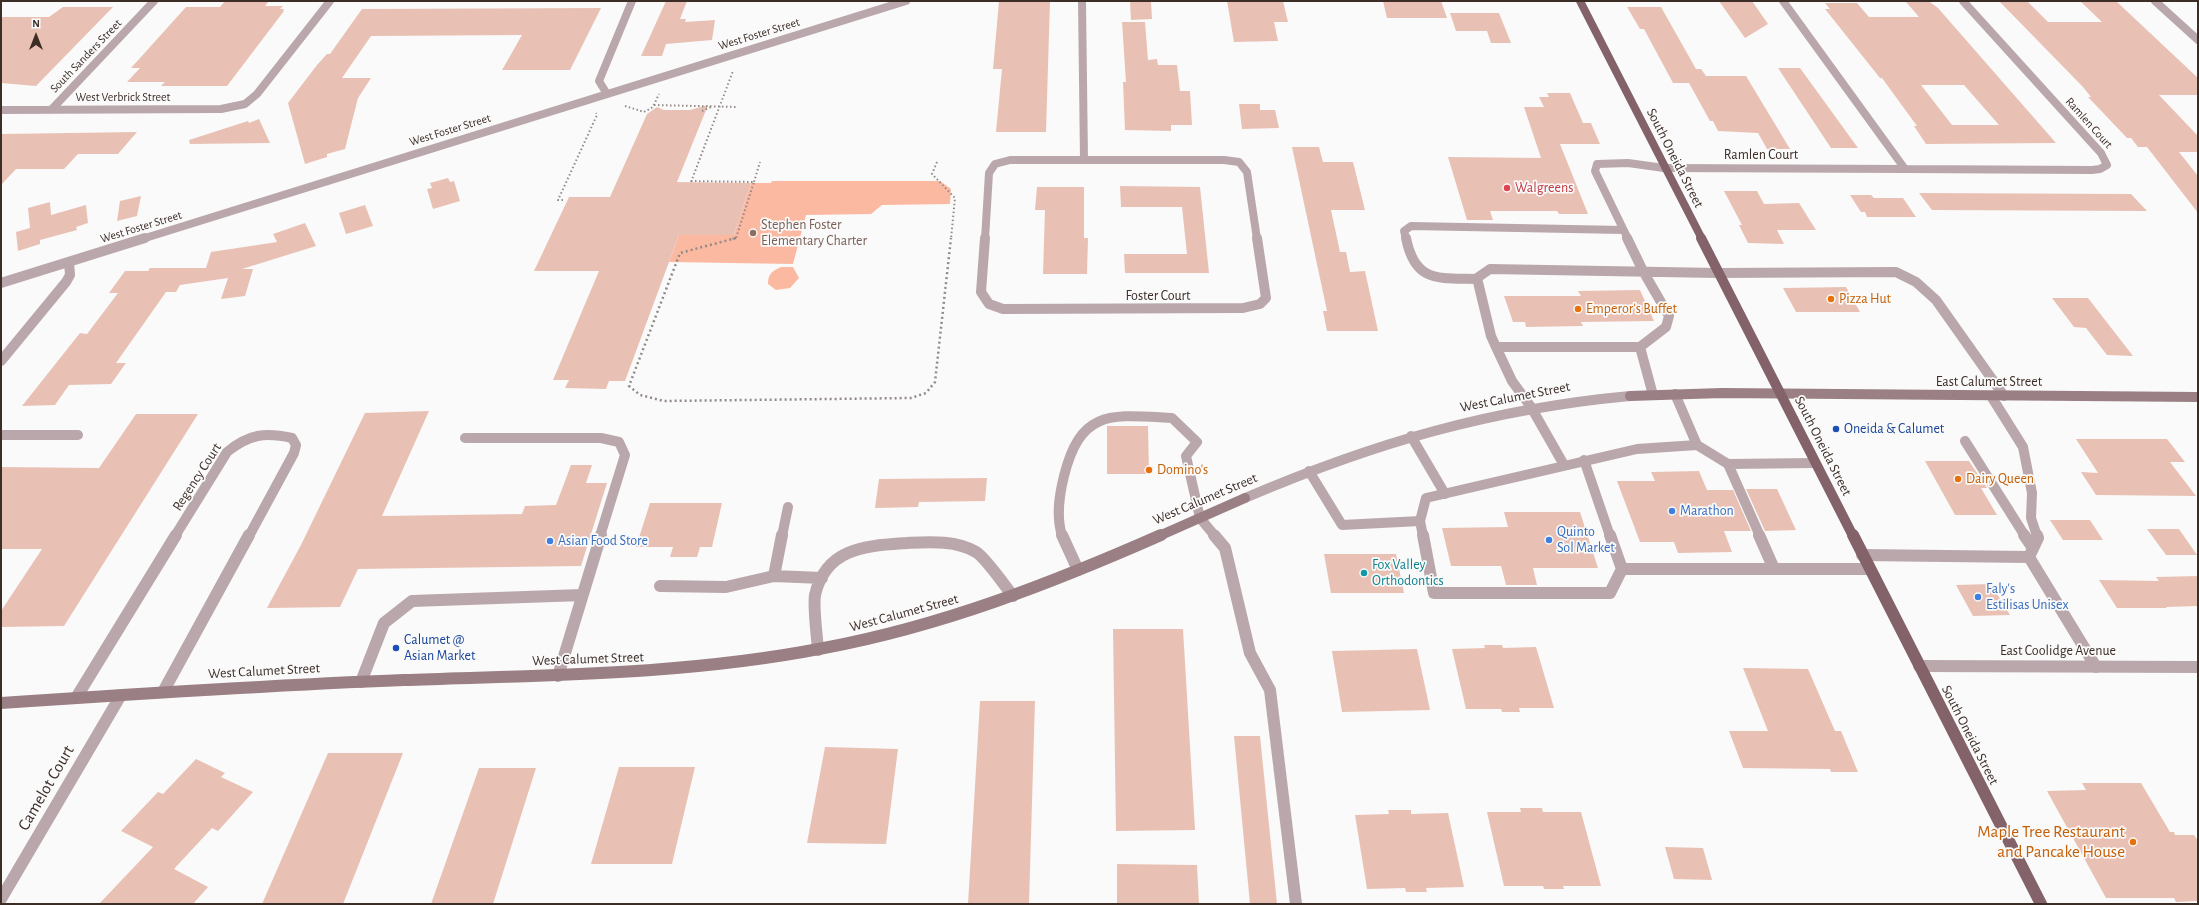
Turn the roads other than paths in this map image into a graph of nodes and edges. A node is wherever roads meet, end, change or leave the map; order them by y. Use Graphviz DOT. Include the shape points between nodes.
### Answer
graph roads {
  1 [pos="154,1"];
  2 [pos="330,1"];
  3 [pos="632,1"];
  4 [pos="906,1"];
  5 [pos="1082,1"];
  6 [pos="1580,1"];
  7 [pos="1782,1"];
  8 [pos="1963,1"];
  9 [pos="2155,1"];
  10 [pos="2198,40"];
  11 [pos="607,94"];
  12 [pos="1,110"];
  13 [pos="50,110"];
  14 [pos="1084,160"];
  15 [pos="1664,168"];
  16 [pos="1905,169"];
  17 [pos="1623,230"];
  18 [pos="70,262"];
  19 [pos="1643,271"];
  20 [pos="1718,273"];
  21 [pos="1477,279"];
  22 [pos="1,283"];
  23 [pos="1496,347"];
  24 [pos="1640,347"];
  25 [pos="1,361"];
  26 [pos="1675,394"];
  27 [pos="1780,394"];
  28 [pos="1653,395"];
  29 [pos="1630,396"];
  30 [pos="1991,396"];
  31 [pos="2004,396"];
  32 [pos="2198,397"];
  33 [pos="1531,407"];
  34 [pos="1,435"];
  35 [pos="78,435"];
  36 [pos="1411,436"];
  37 [pos="465,438"];
  38 [pos="1965,441"];
  39 [pos="1697,445"];
  40 [pos="1584,460"];
  41 [pos="1816,463"];
  42 [pos="1728,464"];
  43 [pos="1564,465"];
  44 [pos="1309,471"];
  45 [pos="1445,494"];
  46 [pos="1245,498"];
  47 [pos="788,507"];
  48 [pos="1200,518"];
  49 [pos="1420,521"];
  50 [pos="2031,553"];
  51 [pos="1862,555"];
  52 [pos="1622,569"];
  53 [pos="1774,569"];
  54 [pos="1869,569"];
  55 [pos="1078,570"];
  56 [pos="774,576"];
  57 [pos="822,578"];
  58 [pos="660,586"];
  59 [pos="582,595"];
  60 [pos="1013,596"];
  61 [pos="818,650"];
  62 [pos="1919,666"];
  63 [pos="2096,667"];
  64 [pos="2198,667"];
  65 [pos="558,676"];
  66 [pos="361,682"];
  67 [pos="163,692"];
  68 [pos="120,695"];
  69 [pos="76,698"];
  70 [pos="1,703"];
  71 [pos="1,899"];
  72 [pos="1296,904"];
  73 [pos="2041,904"];
  1 -- 13 [label="street, South Sanders Street"];
  2 -- 13 [label="street, West Verbrick Street" via="257,94 245,104 221,109"];
  3 -- 11 [label="street" via="599,81"];
  4 -- 11 [label="street, West Foster Street"];
  5 -- 14 [label="street"];
  6 -- 15 [label="main road, South Oneida Street"];
  7 -- 16 [label="street"];
  8 -- 16 [label="street, Ramlen Court" via="2101,152 2107,165 2092,170"];
  9 -- 10 [label="street"];
  11 -- 18 [label="street, West Foster Street"];
  12 -- 13 [label="street, West Verbrick Street"];
  14 -- 14 [label="street, Foster Court" via="1240,162 1247,172 1266,298 1260,304 1243,308 1003,309 987,304 981,292 991,168 995,164 1010,160"];
  15 -- 16 [label="street, Ramlen Court"];
  15 -- 17 [label="street, Ramlen Court" via="1628,163 1597,164 1595,171"];
  15 -- 20 [label="main road, South Oneida Street"];
  17 -- 19 [label="street"];
  17 -- 21 [label="street" via="1411,226 1404,231 1409,253 1415,265 1430,276"];
  18 -- 22 [label="street, West Foster Street"];
  18 -- 25 [label="street" via="70,275 66,282"];
  19 -- 20 [label="street"];
  19 -- 21 [label="street" via="1490,270"];
  19 -- 24 [label="street" via="1669,316 1666,327"];
  20 -- 27 [label="main road, South Oneida Street"];
  20 -- 31 [label="street" via="1896,272 1916,282 1936,300"];
  21 -- 23 [label="street"];
  23 -- 24 [label="street"];
  23 -- 33 [label="street" via="1512,381"];
  24 -- 28 [label="street"];
  26 -- 27 [label="main road, West Calumet Street"];
  26 -- 28 [label="main road, West Calumet Street"];
  26 -- 39 [label="street"];
  27 -- 30 [label="main road, East Calumet Street"];
  27 -- 41 [label="main road, South Oneida Street"];
  28 -- 29 [label="main road, West Calumet Street"];
  29 -- 33 [label="street, West Calumet Street"];
  30 -- 31 [label="main road, East Calumet Street"];
  30 -- 50 [label="street" via="2023,447 2032,493 2031,518 2038,538"];
  31 -- 32 [label="main road, East Calumet Street"];
  33 -- 36 [label="street, West Calumet Street"];
  33 -- 43 [label="street"];
  34 -- 35 [label="street"];
  36 -- 44 [label="street, West Calumet Street"];
  36 -- 45 [label="street"];
  37 -- 59 [label="street" via="601,438 619,442 625,455"];
  38 -- 50 [label="street"];
  39 -- 40 [label="street" via="1637,449"];
  39 -- 42 [label="street"];
  40 -- 43 [label="street"];
  40 -- 52 [label="street"];
  41 -- 42 [label="street"];
  41 -- 51 [label="main road, South Oneida Street"];
  42 -- 53 [label="street"];
  43 -- 45 [label="street"];
  44 -- 46 [label="street, West Calumet Street"];
  44 -- 49 [label="street" via="1342,525"];
  45 -- 49 [label="street" via="1426,498"];
  46 -- 48 [label="main road, West Calumet Street"];
  47 -- 56 [label="street"];
  48 -- 55 [label="main road, West Calumet Street"];
  48 -- 55 [label="street" via="1186,456 1197,442 1172,418 1114,417 1090,425 1075,442 1062,481 1058,517 1068,550"];
  48 -- 72 [label="street" via="1225,548 1250,653 1270,690"];
  49 -- 52 [label="street" via="1434,593 1610,593"];
  50 -- 51 [label="street"];
  50 -- 63 [label="street"];
  51 -- 54 [label="main road, South Oneida Street"];
  52 -- 53 [label="street"];
  53 -- 54 [label="street"];
  54 -- 62 [label="main road, South Oneida Street"];
  55 -- 60 [label="main road, West Calumet Street"];
  56 -- 57 [label="street"];
  56 -- 58 [label="street" via="726,587"];
  57 -- 60 [label="street" via="836,558 852,550 925,542 956,544 977,552"];
  57 -- 61 [label="street" via="815,596"];
  59 -- 65 [label="street"];
  59 -- 66 [label="street" via="412,601 396,611 384,623"];
  60 -- 61 [label="main road, West Calumet Street" via="941,619"];
  61 -- 65 [label="main road, West Calumet Street" via="713,666"];
  62 -- 63 [label="street, East Coolidge Avenue"];
  62 -- 73 [label="main road, South Oneida Street"];
  63 -- 64 [label="street, East Coolidge Avenue"];
  65 -- 66 [label="main road, West Calumet Street"];
  66 -- 67 [label="main road, West Calumet Street"];
  67 -- 68 [label="main road, West Calumet Street"];
  67 -- 69 [label="street, Regency Court" via="294,453 296,445 292,438 257,436 242,440 228,452"];
  68 -- 69 [label="main road, West Calumet Street"];
  68 -- 71 [label="street, Camelot Court"];
  69 -- 70 [label="main road, West Calumet Street"];
}
